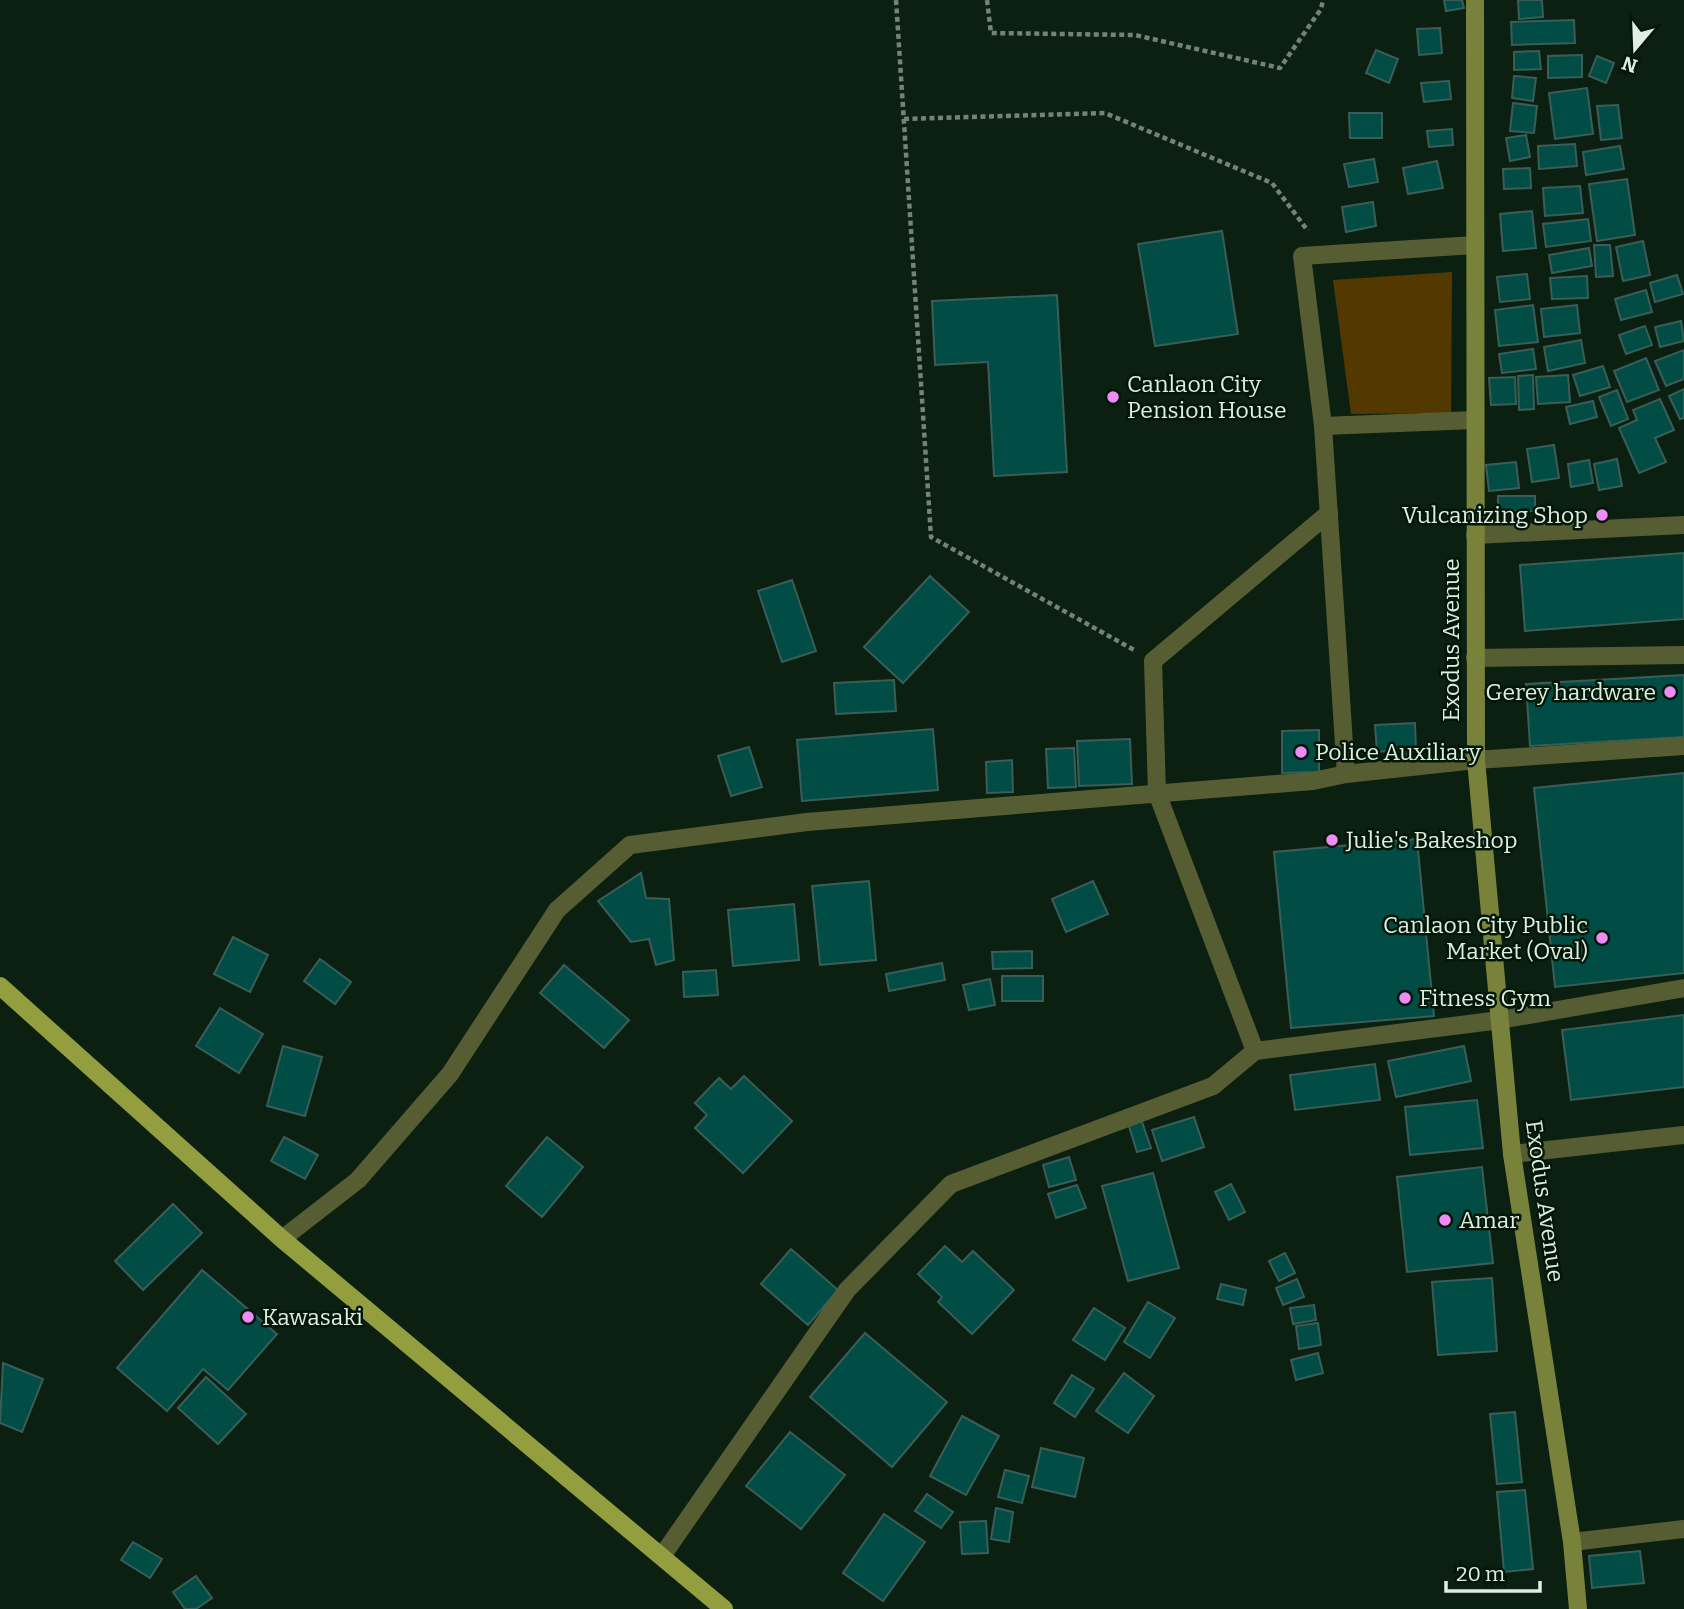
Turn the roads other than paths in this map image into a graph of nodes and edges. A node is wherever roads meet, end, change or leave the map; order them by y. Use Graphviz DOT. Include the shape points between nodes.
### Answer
graph roads {
  1 [pos="1475,0"];
  2 [pos="1475,245"];
  3 [pos="1475,421"];
  4 [pos="1323,426"];
  5 [pos="1329,513"];
  6 [pos="1684,525"];
  7 [pos="1475,535"];
  8 [pos="1684,655"];
  9 [pos="1475,658"];
  10 [pos="1684,746"];
  11 [pos="1476,760"];
  12 [pos="1346,774"];
  13 [pos="1157,793"];
  14 [pos="0,986"];
  15 [pos="1684,988"];
  16 [pos="1500,1020"];
  17 [pos="1255,1051"];
  18 [pos="1684,1135"];
  19 [pos="1512,1154"];
  20 [pos="282,1239"];
  21 [pos="1684,1529"];
  22 [pos="1572,1542"];
  23 [pos="662,1556"];
  24 [pos="724,1609"];
  25 [pos="1578,1609"];
  1 -- 2 [label="street, Exodus Avenue"];
  2 -- 3 [label="street, Exodus Avenue"];
  2 -- 4 [label="street" via="1302,256"];
  3 -- 4 [label="street"];
  3 -- 7 [label="street, Exodus Avenue"];
  4 -- 5 [label="street"];
  5 -- 12 [label="street"];
  5 -- 13 [label="street" via="1153,661"];
  6 -- 7 [label="street"];
  7 -- 9 [label="street, Exodus Avenue"];
  8 -- 9 [label="street"];
  9 -- 11 [label="street, Exodus Avenue"];
  10 -- 11 [label="street"];
  11 -- 12 [label="street"];
  11 -- 16 [label="street, Exodus Avenue"];
  12 -- 13 [label="street" via="1313,781"];
  13 -- 17 [label="street"];
  13 -- 20 [label="street" via="807,822 630,845 557,910 450,1074 358,1180"];
  14 -- 20 [label="main road"];
  15 -- 16 [label="street"];
  16 -- 17 [label="street"];
  16 -- 19 [label="street, Exodus Avenue"];
  17 -- 23 [label="street" via="1213,1086 950,1184 847,1290"];
  18 -- 19 [label="street"];
  19 -- 22 [label="street, Exodus Avenue"];
  20 -- 23 [label="main road"];
  21 -- 22 [label="street"];
  22 -- 25 [label="street, Exodus Avenue"];
  23 -- 24 [label="main road"];
}
